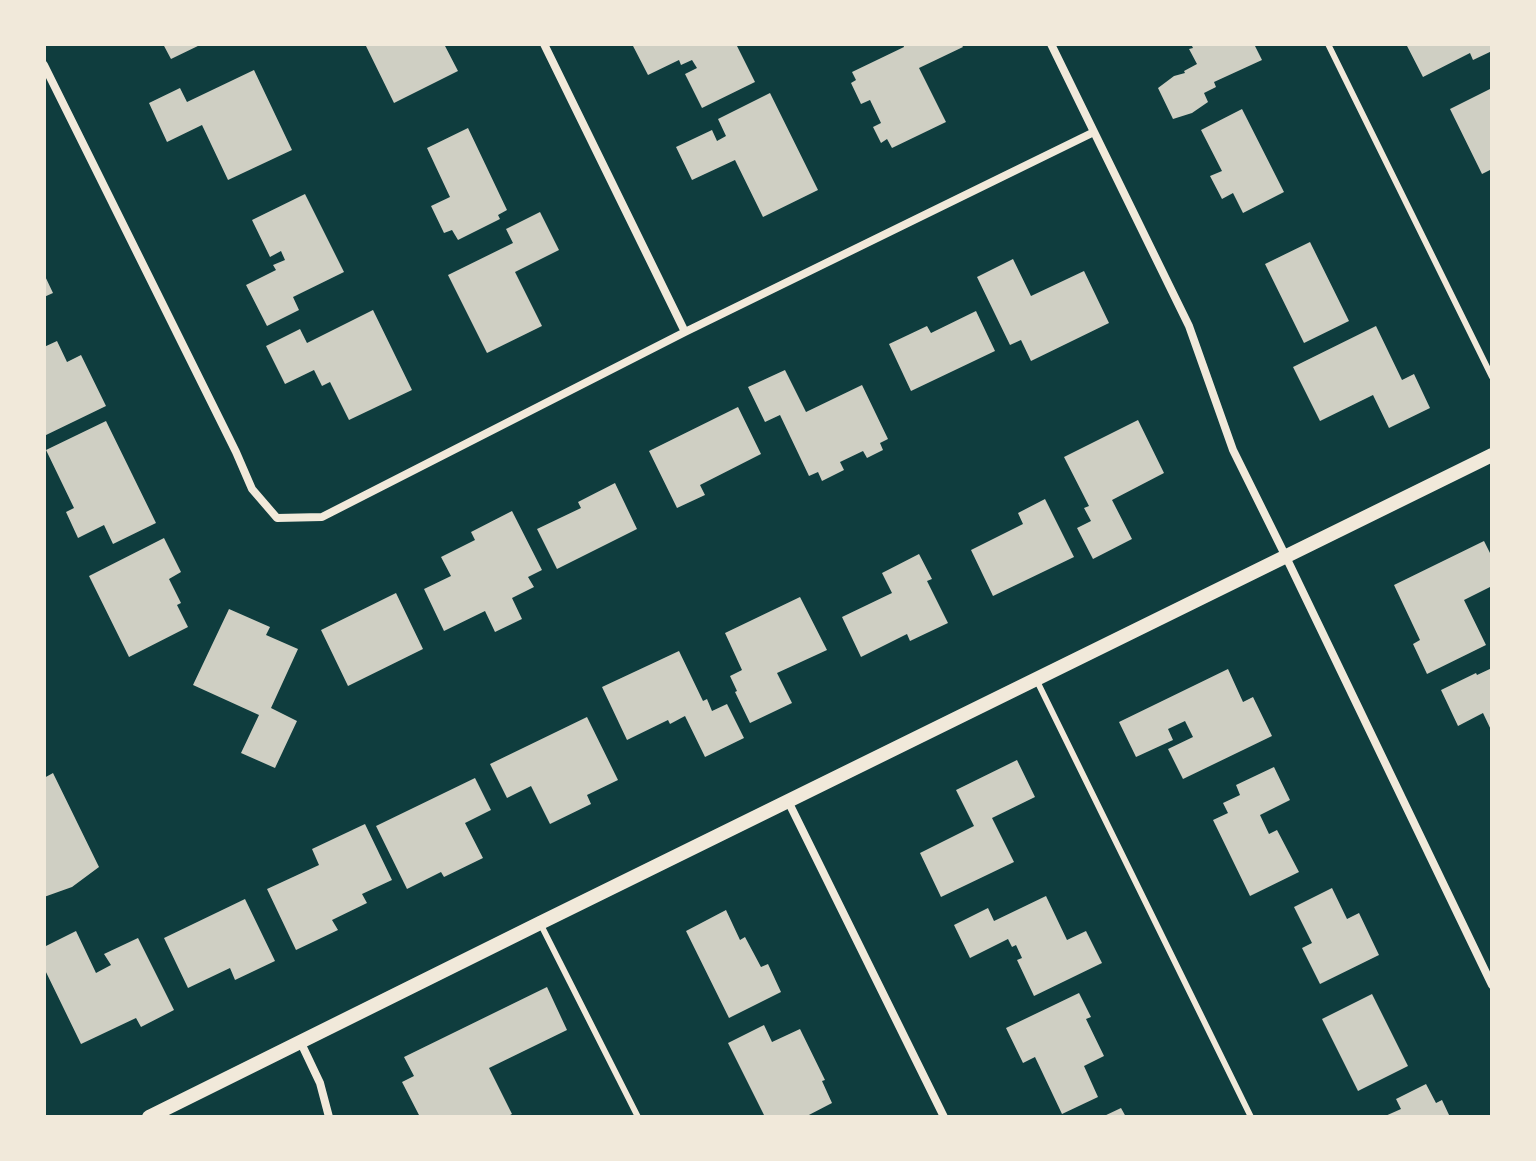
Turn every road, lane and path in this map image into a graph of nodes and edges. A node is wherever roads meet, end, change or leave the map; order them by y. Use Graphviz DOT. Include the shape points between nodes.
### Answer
graph roads {
  1 [pos="544,44"];
  2 [pos="1051,44"];
  3 [pos="1328,44"];
  4 [pos="44,65"];
  5 [pos="1094,132"];
  6 [pos="685,332"];
  7 [pos="1492,377"];
  8 [pos="1492,455"];
  9 [pos="1286,557"];
  10 [pos="1036,679"];
  11 [pos="788,801"];
  12 [pos="540,923"];
  13 [pos="1492,985"];
  14 [pos="301,1043"];
  15 [pos="149,1117"];
  16 [pos="329,1117"];
  17 [pos="638,1117"];
  18 [pos="944,1117"];
  19 [pos="1251,1117"];
  1 -- 6 [label="street"];
  2 -- 5 [label="street"];
  3 -- 7 [label="lane"];
  4 -- 6 [label="street" via="252,489 277,518 322,517"];
  5 -- 6 [label="street"];
  5 -- 9 [label="street" via="1189,326 1233,450"];
  8 -- 9 [label="street"];
  9 -- 10 [label="street"];
  9 -- 13 [label="street"];
  10 -- 11 [label="street"];
  10 -- 19 [label="lane"];
  11 -- 12 [label="street"];
  11 -- 18 [label="street"];
  12 -- 14 [label="street"];
  12 -- 17 [label="lane"];
  14 -- 15 [label="street"];
  14 -- 16 [label="street"];
}
